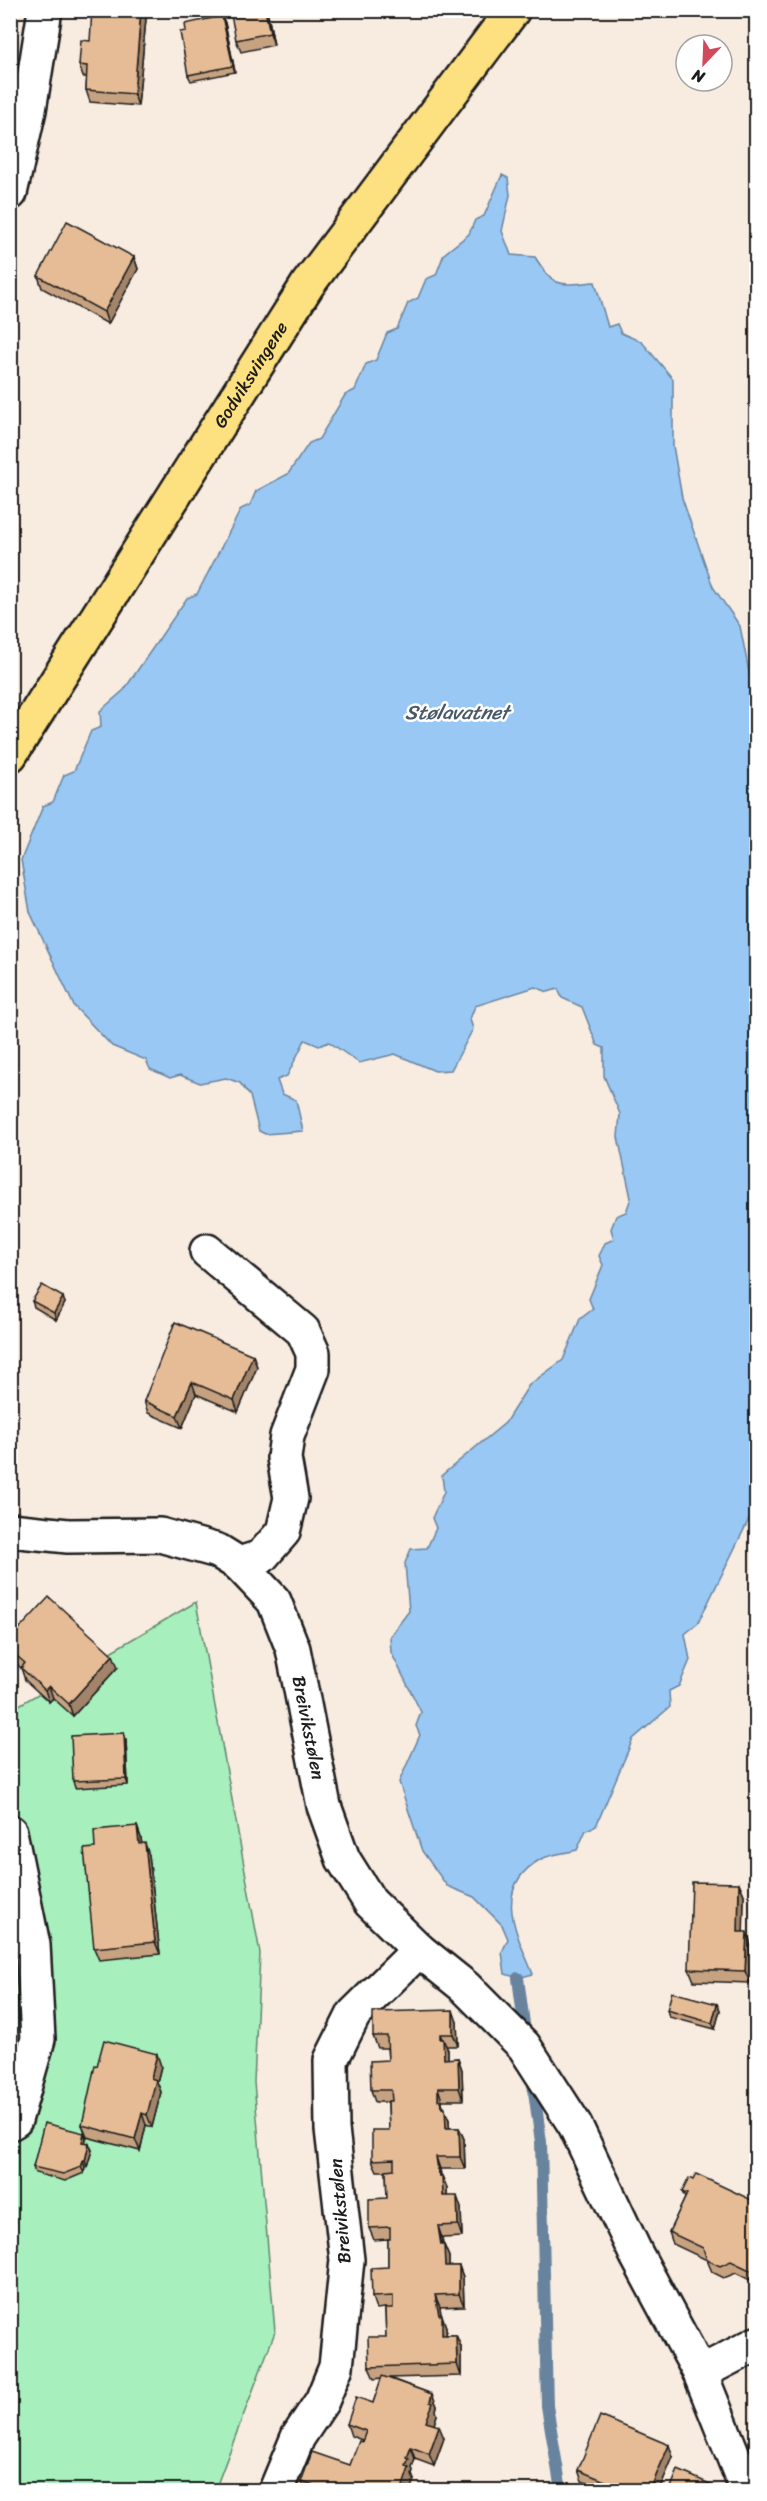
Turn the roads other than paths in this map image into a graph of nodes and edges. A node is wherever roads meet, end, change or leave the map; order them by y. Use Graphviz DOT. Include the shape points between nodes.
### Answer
graph roads {
  1 [pos="45,10"];
  2 [pos="513,10"];
  3 [pos="20,107"];
  4 [pos="10,193"];
  5 [pos="10,755"];
  6 [pos="207,1251"];
  7 [pos="10,1530"];
  8 [pos="239,1564"];
  9 [pos="10,1833"];
  10 [pos="419,1950"];
  11 [pos="10,2123"];
  12 [pos="756,2344"];
  13 [pos="699,2373"];
  14 [pos="276,2490"];
  15 [pos="747,2490"];
  1 -- 3 [label="street"];
  2 -- 5 [label="main road, Godviksvingene" via="308,284"];
  3 -- 4 [label="street"];
  6 -- 8 [label="street" via="303,1331 312,1353 312,1369 287,1436 284,1458 291,1498 283,1532 261,1557"];
  7 -- 8 [label="street, Breivikstølen" via="68,1536 160,1535 218,1551"];
  8 -- 10 [label="street, Breivikstølen" via="274,1601 293,1649 324,1806 343,1859 370,1902"];
  9 -- 11 [label="street" via="33,1945 38,2039 15,2120"];
  10 -- 13 [label="street, Breivikstølen" via="465,1987 524,2046 574,2125"];
  10 -- 14 [label="street, Breivikstølen" via="354,2014 331,2060 332,2129 346,2260 336,2367 322,2401 298,2437"];
  12 -- 13 [label="street"];
  13 -- 15 [label="street, Breivikstølen"];
}
